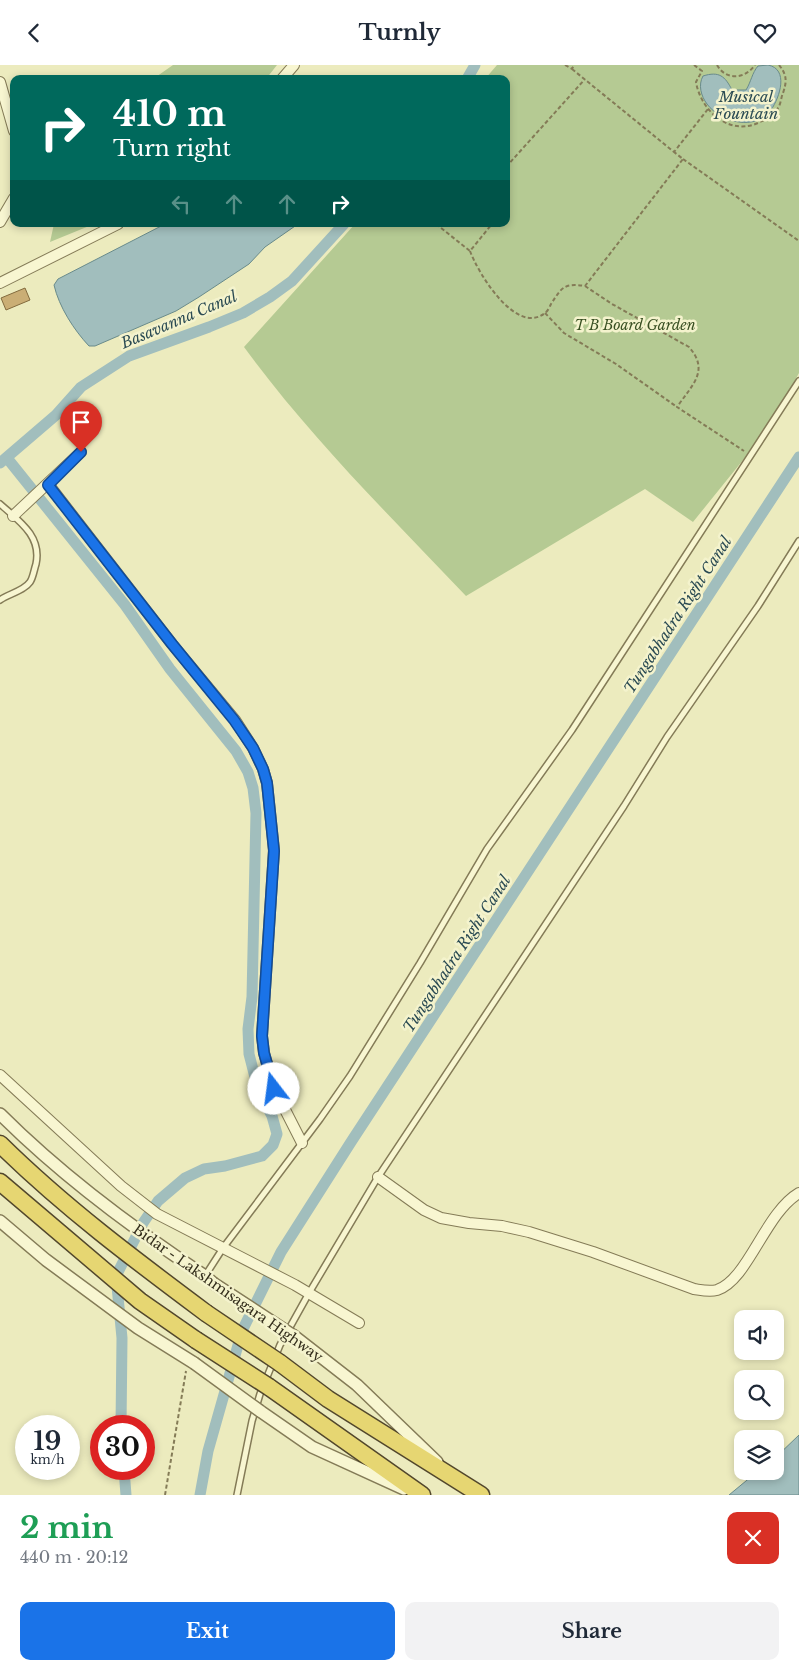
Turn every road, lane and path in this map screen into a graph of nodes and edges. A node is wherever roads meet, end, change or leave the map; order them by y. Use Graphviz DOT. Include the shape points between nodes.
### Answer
graph roads {
  1 [pos="294,65"];
  2 [pos="565,65"];
  3 [pos="574,65"];
  4 [pos="694,65"];
  5 [pos="718,65"];
  6 [pos="755,65"];
  7 [pos="779,65"];
  8 [pos="572,69"];
  9 [pos="285,75"];
  10 [pos="585,79"];
  11 [pos="0,82"];
  12 [pos="708,109"];
  13 [pos="10,117"];
  14 [pos="674,152"];
  15 [pos="683,159"];
  16 [pos="510,163"];
  17 [pos="10,205"];
  18 [pos="0,222"];
  19 [pos="112,227"];
  20 [pos="440,227"];
  21 [pos="490,227"];
  22 [pos="799,241"];
  23 [pos="470,251"];
  24 [pos="0,283"];
  25 [pos="585,285"];
  26 [pos="545,313"];
  27 [pos="799,381"];
  28 [pos="677,407"];
  29 [pos="81,452"];
  30 [pos="752,456"];
  31 [pos="44,488"];
  32 [pos="0,504"];
  33 [pos="13,516"];
  34 [pos="799,541"];
  35 [pos="0,600"];
  36 [pos="0,1075"];
  37 [pos="0,1114"];
  38 [pos="302,1143"];
  39 [pos="0,1144"];
  40 [pos="378,1177"];
  41 [pos="0,1182"];
  42 [pos="799,1193"];
  43 [pos="0,1221"];
  44 [pos="223,1248"];
  45 [pos="209,1280"];
  46 [pos="309,1293"];
  47 [pos="359,1323"];
  48 [pos="192,1361"];
  49 [pos="452,1476"];
  50 [pos="165,1495"];
  51 [pos="237,1495"];
  52 [pos="417,1495"];
  53 [pos="422,1495"];
  54 [pos="480,1495"];
  1 -- 9 [label="street"];
  2 -- 8 [label="path"];
  3 -- 8 [label="path"];
  4 -- 12 [label="path" via="702,71 696,82"];
  5 -- 6 [label="path" via="723,73 732,76 742,76"];
  7 -- 12 [label="path" via="787,83 778,108 767,119 747,127 732,127"];
  8 -- 10 [label="path"];
  10 -- 14 [label="path"];
  10 -- 16 [label="path"];
  11 -- 13 [label="street"];
  12 -- 14 [label="path"];
  14 -- 15 [label="path"];
  15 -- 22 [label="path"];
  15 -- 25 [label="path"];
  17 -- 18 [label="street"];
  19 -- 24 [label="street"];
  20 -- 23 [label="path"];
  21 -- 23 [label="path"];
  23 -- 26 [label="path" via="486,283 515,313 533,318"];
  25 -- 26 [label="path" via="566,286"];
  25 -- 28 [label="path" via="689,347 696,356 700,369 696,380"];
  26 -- 28 [label="path" via="564,333 616,364"];
  27 -- 30 [label="lane"];
  28 -- 30 [label="path"];
  29 -- 31 [label="street"];
  30 -- 38 [label="lane" via="567,737 487,849 350,1075"];
  31 -- 33 [label="street"];
  31 -- 38 [label="street" via="234,720 263,769 274,851 262,1036 274,1089"];
  32 -- 33 [label="lane"];
  33 -- 35 [label="lane" via="35,540 36,560 30,582"];
  34 -- 40 [label="lane"];
  36 -- 44 [label="street" via="157,1214"];
  37 -- 45 [label="street, Bidar - Lakshmisagara Highway" via="26,1140 116,1215"];
  38 -- 44 [label="lane"];
  39 -- 49 [label="highway, Bidar - Lakshmisagara Highway, bridge" via="61,1201 206,1313 328,1399"];
  40 -- 42 [label="street" via="424,1210 441,1218 529,1232 705,1291 717,1290 736,1275 768,1223"];
  40 -- 46 [label="lane"];
  41 -- 53 [label="highway, bridge" via="140,1301"];
  43 -- 48 [label="street" via="46,1260 138,1328"];
  44 -- 45 [label="lane"];
  44 -- 46 [label="street"];
  45 -- 49 [label="street, Bidar - Lakshmisagara Highway, bridge" via="294,1336 357,1385"];
  46 -- 47 [label="street"];
  46 -- 51 [label="lane" via="280,1345 260,1394"];
  48 -- 50 [label="path"];
  48 -- 52 [label="street, bridge" via="312,1447"];
  49 -- 54 [label="highway, Bidar - Lakshmisagara Highway"];
}
